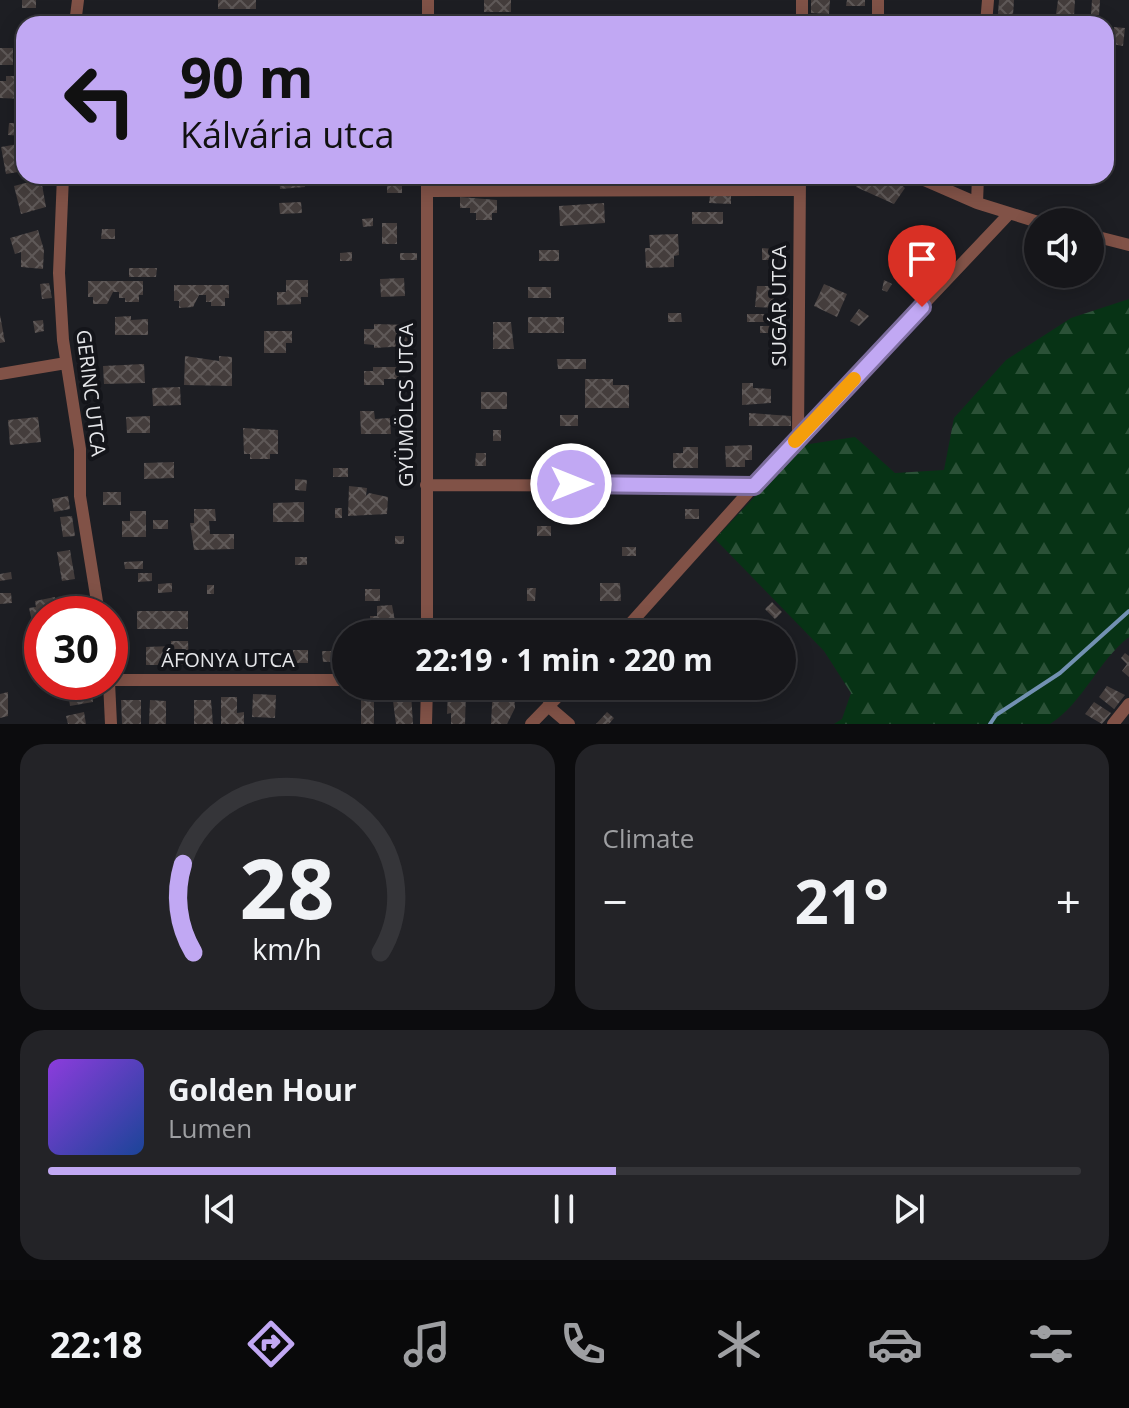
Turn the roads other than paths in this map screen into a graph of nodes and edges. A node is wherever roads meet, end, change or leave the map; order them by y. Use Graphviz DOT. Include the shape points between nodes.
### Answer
graph roads {
  1 [pos="61,184"];
  2 [pos="427,184"];
  3 [pos="799,184"];
  4 [pos="933,184"];
  5 [pos="978,184"];
  6 [pos="799,190"];
  7 [pos="427,191"];
  8 [pos="977,203"];
  9 [pos="1008,215"];
  10 [pos="1024,219"];
  11 [pos="1104,239"];
  12 [pos="1129,245"];
  13 [pos="66,363"];
  14 [pos="0,374"];
  15 [pos="798,437"];
  16 [pos="426,485"];
  17 [pos="754,486"];
  18 [pos="96,596"];
  19 [pos="427,620"];
  20 [pos="634,620"];
  21 [pos="332,680"];
  22 [pos="128,681"];
  23 [pos="110,700"];
  24 [pos="427,700"];
  25 [pos="554,700"];
  26 [pos="1129,704"];
  27 [pos="548,706"];
  28 [pos="111,724"];
  29 [pos="426,724"];
  30 [pos="531,724"];
  31 [pos="569,724"];
  32 [pos="1113,724"];
  1 -- 13 [label="street, GERINC UTCA" via="59,273"];
  2 -- 7 [label="street, GYÜMÖLCS UTCA"];
  3 -- 6 [label="street, SUGÁR UTCA"];
  4 -- 8 [label="street"];
  5 -- 8 [label="street"];
  6 -- 7 [label="street"];
  6 -- 15 [label="street, SUGÁR UTCA"];
  7 -- 16 [label="street, GYÜMÖLCS UTCA"];
  8 -- 9 [label="street"];
  9 -- 10 [label="street"];
  9 -- 15 [label="street"];
  11 -- 12 [label="street"];
  13 -- 14 [label="street"];
  13 -- 18 [label="street, GERINC UTCA"];
  15 -- 17 [label="street"];
  16 -- 17 [label="street"];
  16 -- 19 [label="street, GYÜMÖLCS UTCA"];
  17 -- 20 [label="street"];
  21 -- 22 [label="street, ÁFONYA UTCA"];
  23 -- 28 [label="street"];
  24 -- 29 [label="street"];
  25 -- 27 [label="street"];
  26 -- 32 [label="street"];
  27 -- 30 [label="street"];
  27 -- 31 [label="street"];
}
